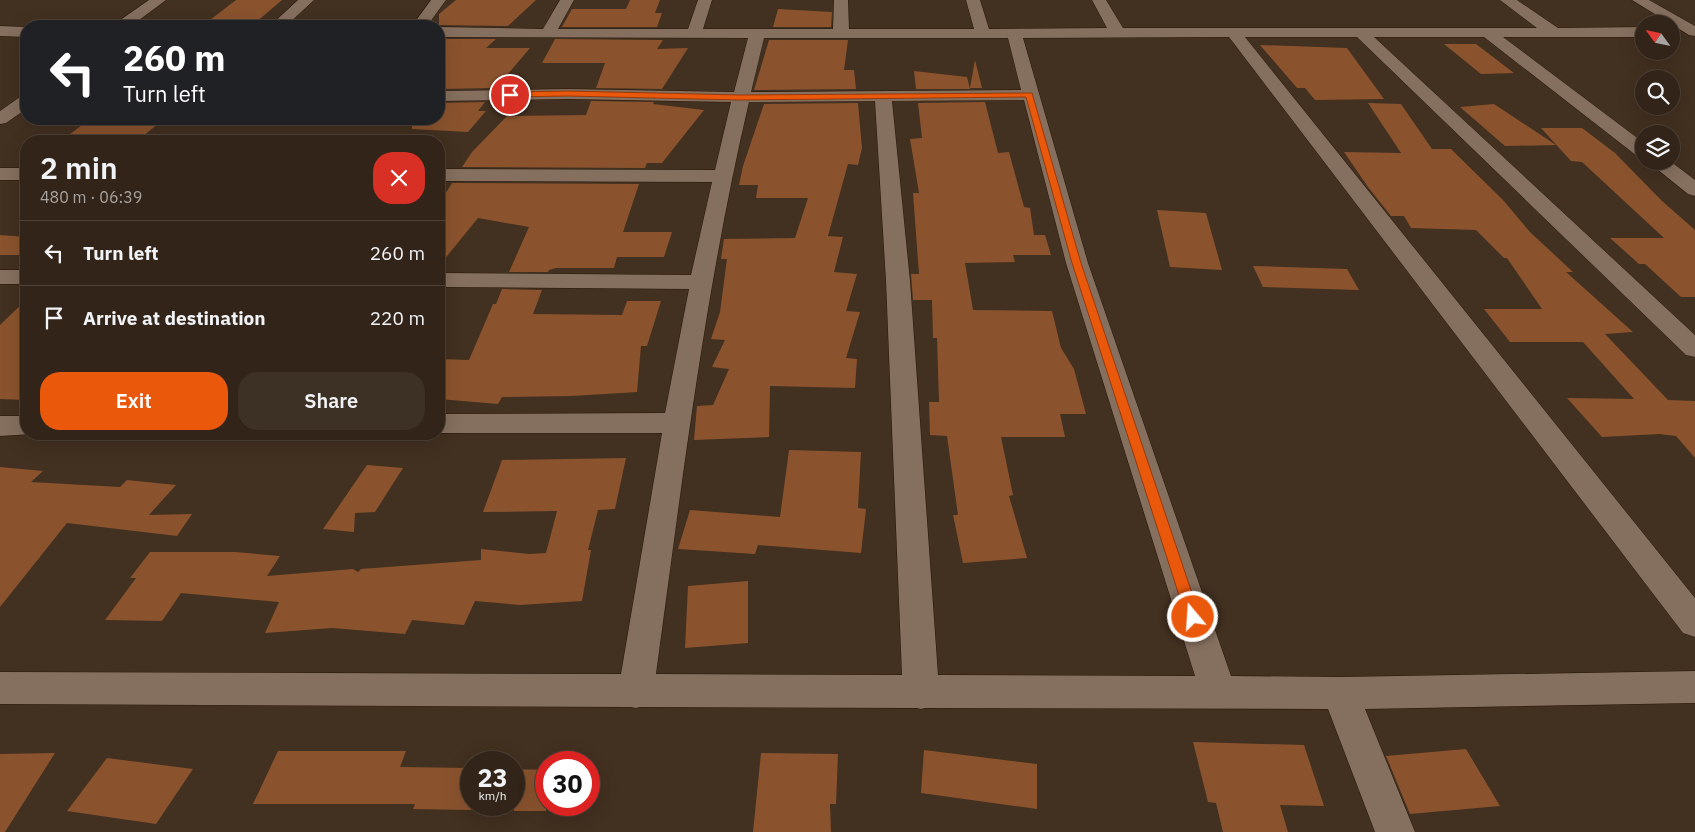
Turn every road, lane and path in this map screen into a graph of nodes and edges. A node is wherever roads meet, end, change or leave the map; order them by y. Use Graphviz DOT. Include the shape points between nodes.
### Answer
graph roads {
  1 [pos="159,0"];
  2 [pos="307,0"];
  3 [pos="439,0"];
  4 [pos="568,0"];
  5 [pos="705,0"];
  6 [pos="840,0"];
  7 [pos="973,0"];
  8 [pos="1099,0"];
  9 [pos="1507,0"];
  10 [pos="1639,0"];
  11 [pos="130,20"];
  12 [pos="284,20"];
  13 [pos="424,20"];
  14 [pos="0,31"];
  15 [pos="20,32"];
  16 [pos="445,32"];
  17 [pos="757,32"];
  18 [pos="841,32"];
  19 [pos="1117,32"];
  20 [pos="1233,32"];
  21 [pos="1360,32"];
  22 [pos="1488,32"];
  23 [pos="1554,32"];
  24 [pos="1635,32"];
  25 [pos="1680,32"];
  26 [pos="1694,32"];
  27 [pos="694,33"];
  28 [pos="983,33"];
  29 [pos="1014,33"];
  30 [pos="548,34"];
  31 [pos="1030,95"];
  32 [pos="445,96"];
  33 [pos="884,96"];
  34 [pos="740,98"];
  35 [pos="20,105"];
  36 [pos="0,119"];
  37 [pos="1635,145"];
  38 [pos="1673,170"];
  39 [pos="0,174"];
  40 [pos="20,174"];
  41 [pos="445,175"];
  42 [pos="723,176"];
  43 [pos="1686,177"];
  44 [pos="1695,190"];
  45 [pos="0,277"];
  46 [pos="20,277"];
  47 [pos="445,280"];
  48 [pos="701,282"];
  49 [pos="1695,348"];
  50 [pos="445,423"];
  51 [pos="676,423"];
  52 [pos="0,426"];
  53 [pos="20,426"];
  54 [pos="1695,623"];
  55 [pos="1695,687"];
  56 [pos="0,688"];
  57 [pos="636,692"];
  58 [pos="1218,692"];
  59 [pos="921,693"];
  60 [pos="1340,693"];
  61 [pos="1395,832"];
  1 -- 11 [label="street"];
  2 -- 12 [label="street"];
  3 -- 13 [label="street"];
  4 -- 30 [label="street"];
  5 -- 27 [label="street"];
  6 -- 18 [label="street"];
  7 -- 28 [label="street"];
  8 -- 19 [label="street"];
  9 -- 23 [label="street"];
  10 -- 26 [label="street"];
  14 -- 15 [label="street"];
  16 -- 30 [label="street"];
  17 -- 18 [label="street"];
  17 -- 27 [label="street"];
  17 -- 34 [label="street"];
  18 -- 28 [label="street"];
  19 -- 20 [label="street"];
  19 -- 29 [label="street"];
  20 -- 21 [label="street"];
  20 -- 54 [label="street"];
  21 -- 22 [label="street"];
  21 -- 49 [label="street"];
  22 -- 23 [label="street"];
  22 -- 37 [label="street"];
  23 -- 24 [label="street"];
  25 -- 26 [label="street"];
  27 -- 30 [label="street"];
  28 -- 29 [label="street"];
  29 -- 31 [label="street"];
  31 -- 33 [label="street"];
  31 -- 58 [label="street" via="1076,263"];
  32 -- 34 [label="street" via="568,94"];
  33 -- 34 [label="street"];
  33 -- 59 [label="street"];
  34 -- 42 [label="street"];
  35 -- 36 [label="street"];
  38 -- 43 [label="street"];
  39 -- 40 [label="street"];
  41 -- 42 [label="street"];
  42 -- 48 [label="street"];
  43 -- 44 [label="street"];
  45 -- 46 [label="street"];
  47 -- 48 [label="street"];
  48 -- 51 [label="street"];
  50 -- 51 [label="street"];
  51 -- 57 [label="street"];
  52 -- 53 [label="street"];
  55 -- 60 [label="street"];
  56 -- 57 [label="street"];
  57 -- 59 [label="street"];
  58 -- 59 [label="street"];
  58 -- 60 [label="street"];
  60 -- 61 [label="street"];
}
